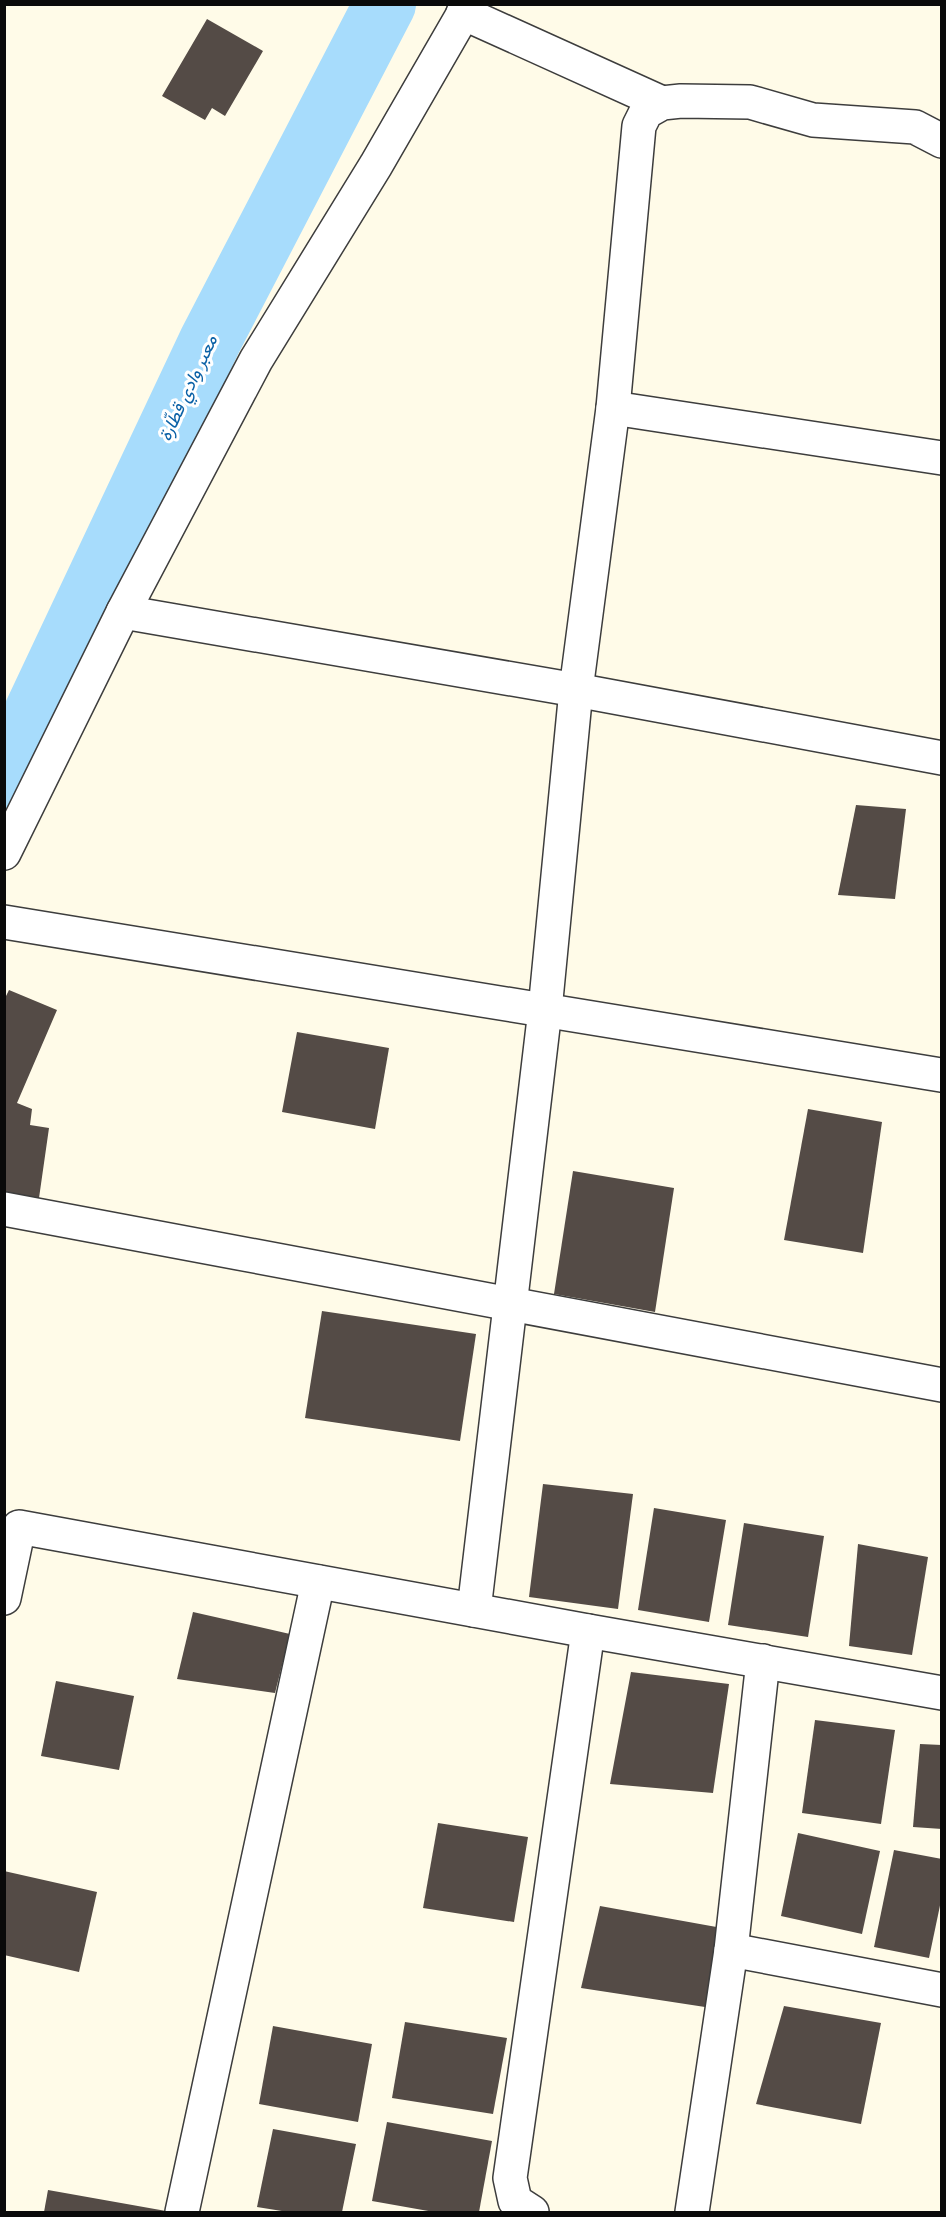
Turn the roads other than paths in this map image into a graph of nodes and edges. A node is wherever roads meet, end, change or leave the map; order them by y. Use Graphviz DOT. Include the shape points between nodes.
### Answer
graph roads {
  1 [pos="466,9"];
  2 [pos="662,104"];
  3 [pos="942,141"];
  4 [pos="614,408"];
  5 [pos="942,459"];
  6 [pos="123,612"];
  7 [pos="576,690"];
  8 [pos="942,758"];
  9 [pos="4,853"];
  10 [pos="4,922"];
  11 [pos="545,1010"];
  12 [pos="941,1075"];
  13 [pos="4,1209"];
  14 [pos="509,1303"];
  15 [pos="942,1384"];
  16 [pos="318,1582"];
  17 [pos="4,1598"];
  18 [pos="474,1610"];
  19 [pos="588,1631"];
  20 [pos="763,1661"];
  21 [pos="942,1693"];
  22 [pos="731,1950"];
  23 [pos="942,1990"];
  24 [pos="182,2212"];
  25 [pos="532,2212"];
  26 [pos="692,2212"];
  1 -- 2 [label="street"];
  1 -- 6 [label="street" via="376,165 255,360"];
  2 -- 3 [label="street" via="750,102 813,120 915,127"];
  2 -- 4 [label="street" via="646,112 639,126"];
  4 -- 5 [label="street"];
  4 -- 7 [label="street"];
  6 -- 7 [label="street"];
  6 -- 9 [label="street"];
  7 -- 8 [label="street"];
  7 -- 11 [label="street"];
  10 -- 11 [label="street"];
  11 -- 12 [label="street"];
  11 -- 14 [label="street"];
  13 -- 14 [label="street"];
  14 -- 15 [label="street"];
  14 -- 18 [label="street"];
  16 -- 17 [label="street" via="19,1527"];
  16 -- 18 [label="street"];
  16 -- 24 [label="street"];
  18 -- 19 [label="street"];
  19 -- 20 [label="street"];
  19 -- 25 [label="street" via="510,2178 515,2201"];
  20 -- 21 [label="street"];
  20 -- 22 [label="street"];
  22 -- 23 [label="street"];
  22 -- 26 [label="street"];
}
